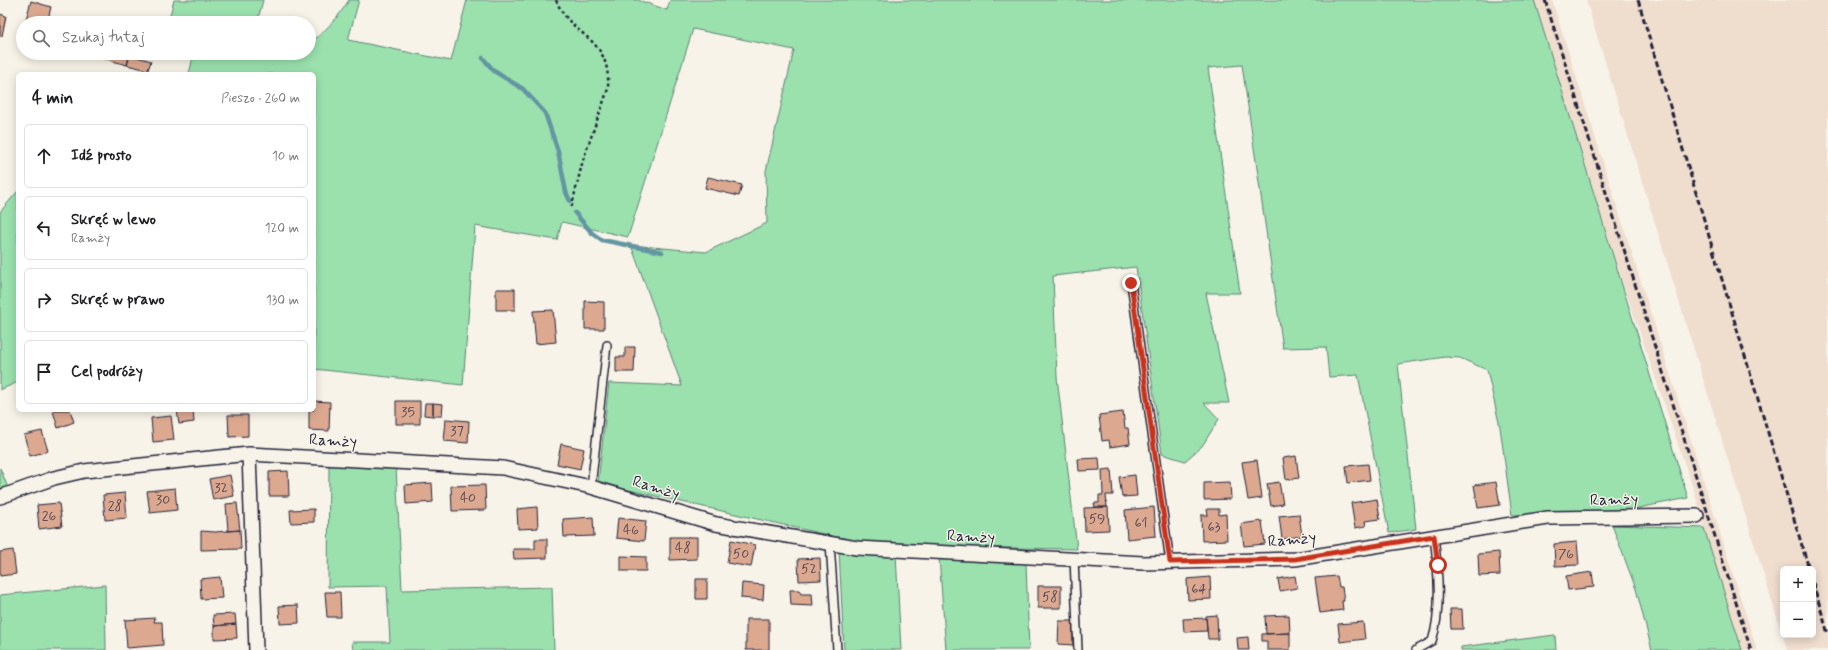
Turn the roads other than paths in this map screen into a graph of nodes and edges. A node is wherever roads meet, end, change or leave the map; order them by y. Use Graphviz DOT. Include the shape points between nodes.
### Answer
graph roads {
  1 [pos="1131,283"];
  2 [pos="607,345"];
  3 [pos="249,454"];
  4 [pos="591,487"];
  5 [pos="0,497"];
  6 [pos="1697,516"];
  7 [pos="1434,536"];
  8 [pos="830,543"];
  9 [pos="1074,559"];
  10 [pos="1170,562"];
  11 [pos="256,650"];
  12 [pos="837,650"];
  13 [pos="1078,650"];
  14 [pos="1416,650"];
  1 -- 10 [label="lane"];
  2 -- 4 [label="lane"];
  3 -- 4 [label="street, Ramży" via="502,468"];
  3 -- 5 [label="street, Ramży" via="84,471 54,478"];
  3 -- 11 [label="street"];
  4 -- 8 [label="street, Ramży" via="716,524"];
  6 -- 7 [label="street, Ramży" via="1548,518"];
  7 -- 10 [label="street, Ramży" via="1295,559"];
  7 -- 14 [label="lane" via="1438,565 1436,628 1432,641"];
  8 -- 9 [label="street, Ramży" via="857,548"];
  8 -- 12 [label="lane"];
  9 -- 10 [label="street, Ramży"];
  9 -- 13 [label="lane"];
}
